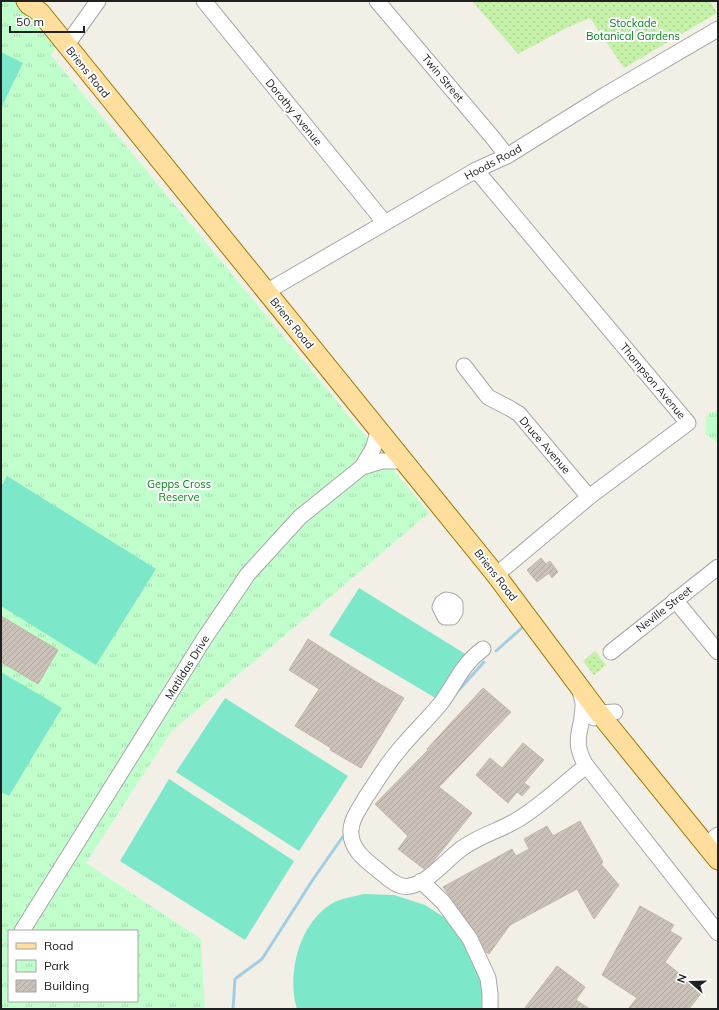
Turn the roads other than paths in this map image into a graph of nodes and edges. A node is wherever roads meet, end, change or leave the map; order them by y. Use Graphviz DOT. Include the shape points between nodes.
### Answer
graph roads {
  1 [pos="98,1"];
  2 [pos="204,1"];
  3 [pos="377,1"];
  4 [pos="34,5"];
  5 [pos="718,29"];
  6 [pos="66,46"];
  7 [pos="507,156"];
  8 [pos="476,170"];
  9 [pos="385,223"];
  10 [pos="266,292"];
  11 [pos="464,366"];
  12 [pos="379,430"];
  13 [pos="405,461"];
  14 [pos="362,467"];
  15 [pos="589,497"];
  16 [pos="718,567"];
  17 [pos="496,575"];
  18 [pos="675,600"];
  19 [pos="543,636"];
  20 [pos="484,648"];
  21 [pos="611,652"];
  22 [pos="718,652"];
  23 [pos="579,686"];
  24 [pos="607,712"];
  25 [pos="579,733"];
  26 [pos="586,766"];
  27 [pos="714,839"];
  28 [pos="718,860"];
  29 [pos="421,881"];
  30 [pos="23,930"];
  31 [pos="718,933"];
  32 [pos="490,1009"];
  1 -- 6 [label="street"];
  2 -- 9 [label="street, Dorothy Avenue"];
  3 -- 7 [label="street, Twin Street"];
  4 -- 6 [label="main road, Briens Road"];
  5 -- 7 [label="street, Hoods Road"];
  6 -- 10 [label="main road, Briens Road"];
  7 -- 8 [label="street, Hoods Road"];
  8 -- 9 [label="street, Hoods Road"];
  8 -- 15 [label="street, Thompson Avenue" via="688,423"];
  9 -- 10 [label="street, Hoods Road"];
  10 -- 12 [label="main road, Briens Road"];
  11 -- 15 [label="street, Druce Avenue" via="488,397 519,414"];
  12 -- 13 [label="main road, Briens Road"];
  12 -- 14 [label="street"];
  13 -- 14 [label="street, Matildas Drive" via="382,461"];
  13 -- 17 [label="main road, Briens Road"];
  14 -- 30 [label="street, Matildas Drive" via="300,517 248,574 204,639"];
  15 -- 17 [label="street, Thompson Avenue"];
  16 -- 18 [label="street, Neville Street"];
  17 -- 19 [label="main road, Briens Road"];
  18 -- 21 [label="street, Neville Street"];
  18 -- 22 [label="street"];
  19 -- 23 [label="main road, Briens Road"];
  19 -- 24 [label="main road, Briens Road" via="586,676"];
  20 -- 29 [label="street" via="465,664 445,698 386,767 356,814 352,826 354,845 368,862 404,887"];
  23 -- 24 [label="main road, Briens Road"];
  23 -- 25 [label="street" via="583,705"];
  24 -- 25 [label="street"];
  24 -- 27 [label="main road, Briens Road"];
  25 -- 26 [label="street" via="579,754"];
  26 -- 29 [label="street" via="537,807 506,826 461,848"];
  26 -- 31 [label="street"];
  27 -- 28 [label="main road, Briens Road"];
  29 -- 32 [label="street" via="443,902 470,939 488,978"];
}
